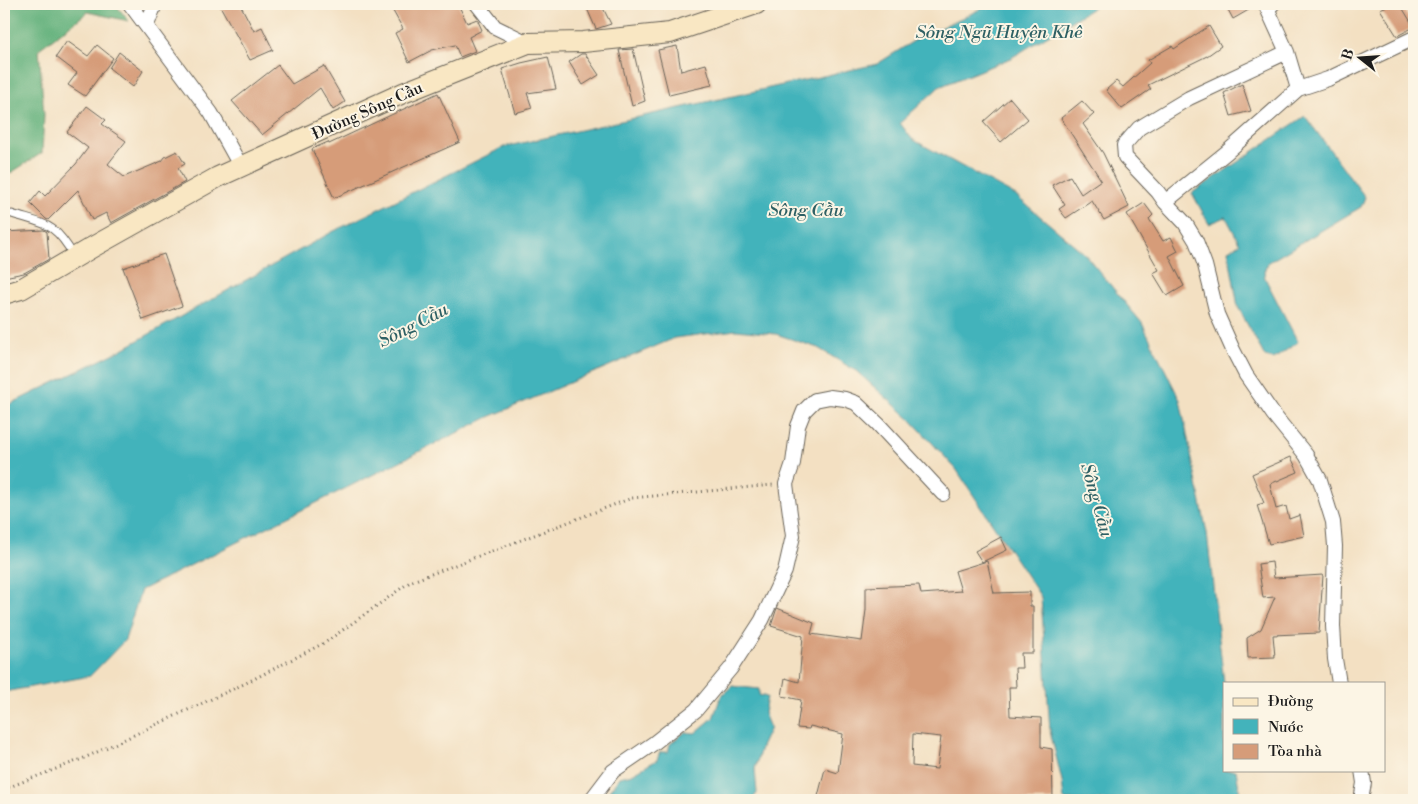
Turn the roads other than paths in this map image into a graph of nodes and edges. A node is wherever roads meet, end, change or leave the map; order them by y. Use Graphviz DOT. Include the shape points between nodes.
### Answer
graph roads {
  1 [pos="130,4"];
  2 [pos="155,4"];
  3 [pos="477,4"];
  4 [pos="756,4"];
  5 [pos="1273,4"];
  6 [pos="147,25"];
  7 [pos="1414,38"];
  8 [pos="528,44"];
  9 [pos="1287,52"];
  10 [pos="1298,89"];
  11 [pos="241,167"];
  12 [pos="1165,202"];
  13 [pos="12,214"];
  14 [pos="75,257"];
  15 [pos="4,294"];
  16 [pos="943,494"];
  17 [pos="1339,682"];
  18 [pos="1362,772"];
  19 [pos="591,800"];
  20 [pos="1361,800"];
  1 -- 6 [label="street"];
  2 -- 6 [label="street"];
  3 -- 8 [label="street" via="495,28"];
  4 -- 8 [label="main road, Đường Sông Cầu" via="670,33"];
  5 -- 9 [label="street" via="1267,8"];
  6 -- 11 [label="street" via="211,113"];
  7 -- 10 [label="street" via="1328,79"];
  8 -- 11 [label="main road, Đường Sông Cầu" via="403,93"];
  9 -- 10 [label="street"];
  9 -- 12 [label="street" via="1175,106 1140,128 1124,145 1125,157"];
  10 -- 12 [label="street"];
  11 -- 14 [label="main road, Đường Sông Cầu"];
  12 -- 17 [label="street" via="1196,240 1217,314 1232,350 1273,414 1306,455 1322,487 1333,522 1333,626"];
  13 -- 14 [label="lane" via="44,223 57,232"];
  14 -- 15 [label="main road, Đường Sông Cầu" via="22,289"];
  16 -- 19 [label="street" via="856,403 845,398 815,400 804,411 798,426 794,463 786,484 793,536 785,571 762,620 731,668 696,710 613,771"];
  18 -- 20 [label="street"];
}
